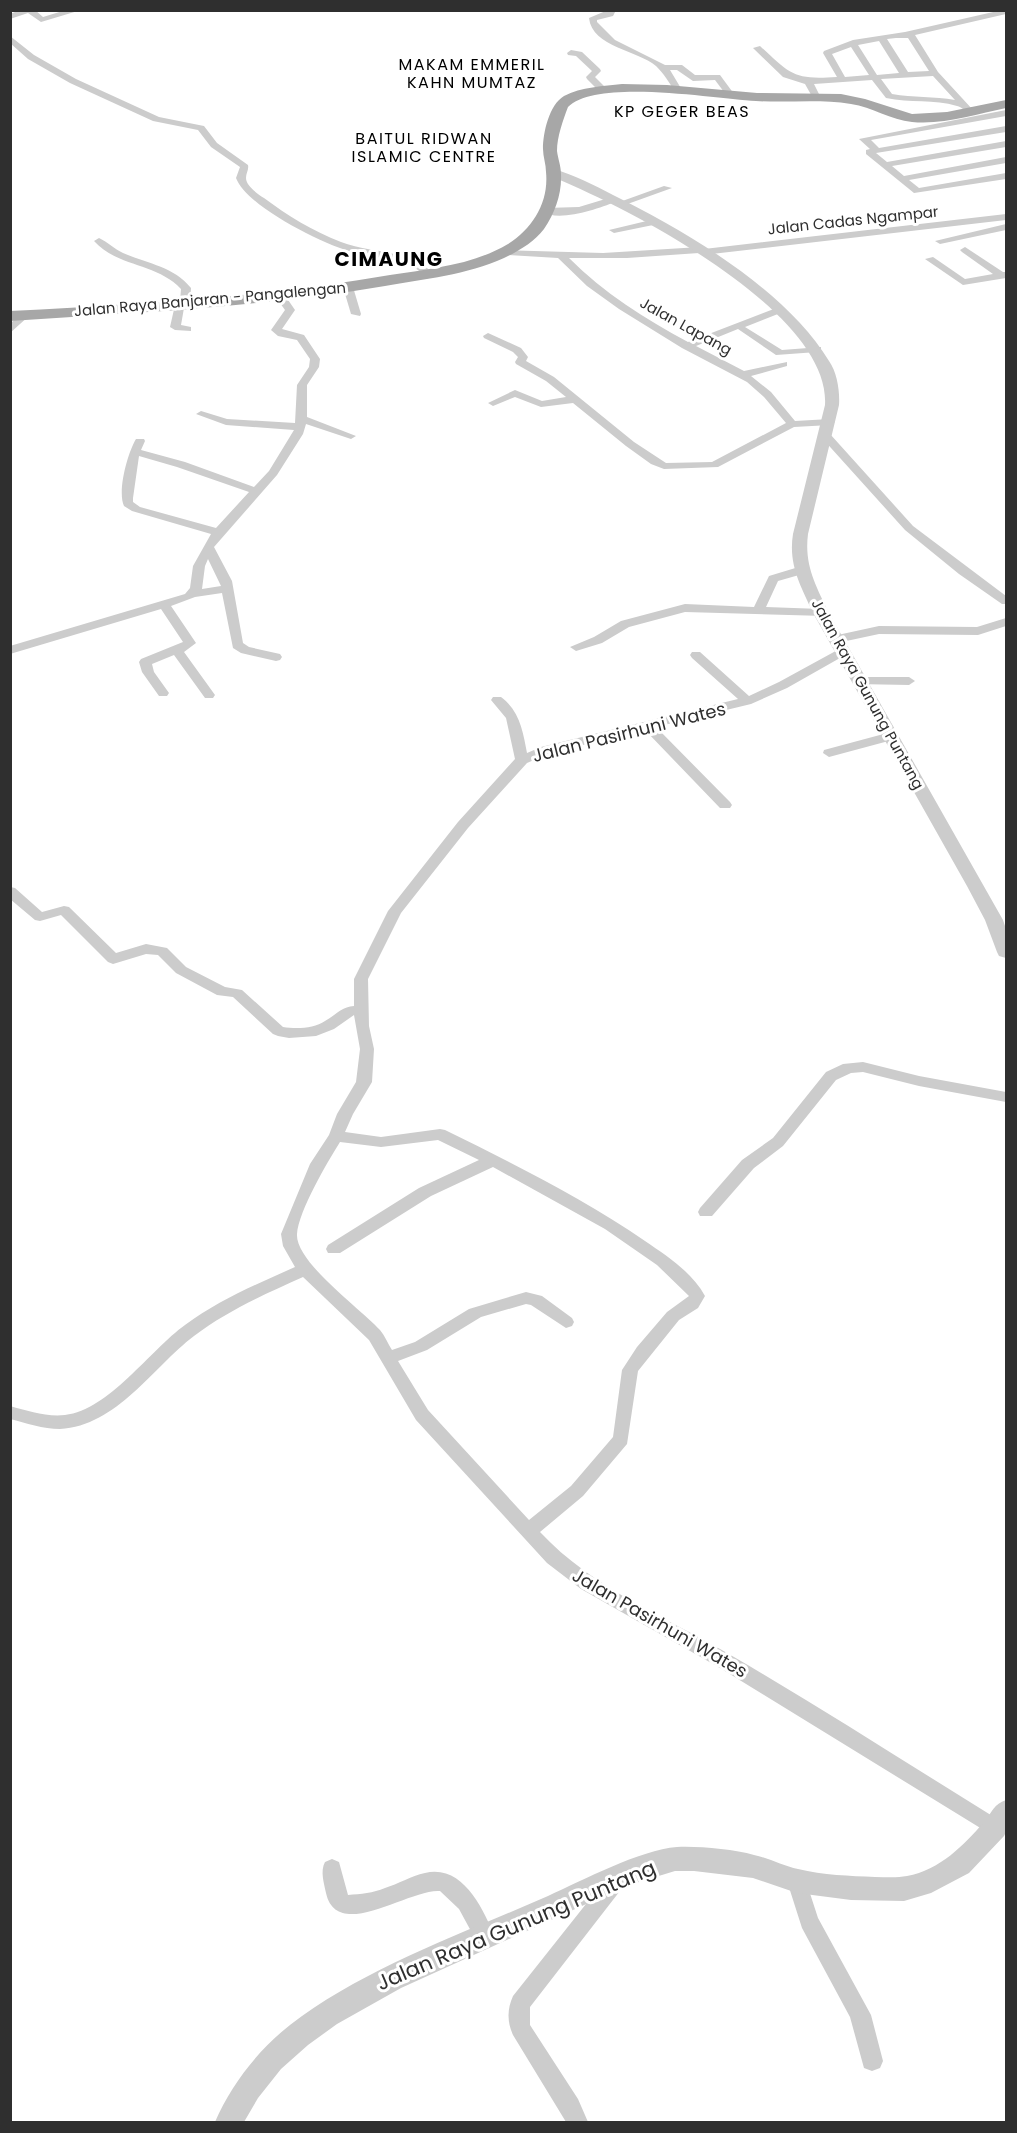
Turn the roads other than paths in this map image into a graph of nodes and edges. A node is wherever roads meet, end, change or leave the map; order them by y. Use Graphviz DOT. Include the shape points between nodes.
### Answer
graph roads {
  1 [pos="30,10"];
  2 [pos="77,10"];
  3 [pos="612,10"];
  4 [pos="1006,12"];
  5 [pos="10,17"];
  6 [pos="908,33"];
  7 [pos="881,37"];
  8 [pos="10,38"];
  9 [pos="853,43"];
  10 [pos="757,48"];
  11 [pos="571,53"];
  12 [pos="661,68"];
  13 [pos="935,73"];
  14 [pos="905,75"];
  15 [pos="874,78"];
  16 [pos="842,80"];
  17 [pos="808,82"];
  18 [pos="678,90"];
  19 [pos="604,91"];
  20 [pos="730,94"];
  21 [pos="817,98"];
  22 [pos="1006,104"];
  23 [pos="966,107"];
  24 [pos="1006,113"];
  25 [pos="926,126"];
  26 [pos="1006,129"];
  27 [pos="943,139"];
  28 [pos="1006,144"];
  29 [pos="876,150"];
  30 [pos="960,152"];
  31 [pos="1006,160"];
  32 [pos="883,165"];
  33 [pos="977,165"];
  34 [pos="554,173"];
  35 [pos="1006,176"];
  36 [pos="994,178"];
  37 [pos="900,179"];
  38 [pos="667,188"];
  39 [pos="615,202"];
  40 [pos="546,212"];
  41 [pos="1006,217"];
  42 [pos="978,221"];
  43 [pos="655,222"];
  44 [pos="1006,227"];
  45 [pos="614,230"];
  46 [pos="995,234"];
  47 [pos="99,241"];
  48 [pos="940,241"];
  49 [pos="965,250"];
  50 [pos="701,251"];
  51 [pos="506,252"];
  52 [pos="562,257"];
  53 [pos="930,259"];
  54 [pos="427,273"];
  55 [pos="1004,275"];
  56 [pos="351,287"];
  57 [pos="280,296"];
  58 [pos="183,305"];
  59 [pos="779,310"];
  60 [pos="356,314"];
  61 [pos="18,316"];
  62 [pos="187,329"];
  63 [pos="743,329"];
  64 [pos="10,330"];
  65 [pos="488,336"];
  66 [pos="687,346"];
  67 [pos="817,349"];
  68 [pos="783,364"];
  69 [pos="743,375"];
  70 [pos="577,399"];
  71 [pos="493,403"];
  72 [pos="201,414"];
  73 [pos="830,422"];
  74 [pos="301,423"];
  75 [pos="792,424"];
  76 [pos="351,436"];
  77 [pos="826,436"];
  78 [pos="140,441"];
  79 [pos="134,452"];
  80 [pos="256,491"];
  81 [pos="218,532"];
  82 [pos="208,547"];
  83 [pos="802,570"];
  84 [pos="228,589"];
  85 [pos="192,594"];
  86 [pos="1006,601"];
  87 [pos="164,604"];
  88 [pos="758,611"];
  89 [pos="821,613"];
  90 [pos="1006,622"];
  91 [pos="840,645"];
  92 [pos="576,647"];
  93 [pos="176,649"];
  94 [pos="10,650"];
  95 [pos="696,655"];
  96 [pos="276,657"];
  97 [pos="860,681"];
  98 [pos="909,681"];
  99 [pos="163,693"];
  100 [pos="209,695"];
  101 [pos="497,700"];
  102 [pos="747,701"];
  103 [pos="648,726"];
  104 [pos="891,736"];
  105 [pos="829,753"];
  106 [pos="522,760"];
  107 [pos="725,805"];
  108 [pos="10,891"];
  109 [pos="1006,952"];
  110 [pos="361,1010"];
  111 [pos="1006,1097"];
  112 [pos="336,1136"];
  113 [pos="490,1161"];
  114 [pos="706,1212"];
  115 [pos="334,1249"];
  116 [pos="305,1269"];
  117 [pos="566,1322"];
  118 [pos="388,1358"];
  119 [pos="10,1413"];
  120 [pos="527,1532"];
  121 [pos="1002,1825"];
  122 [pos="332,1868"];
  123 [pos="618,1877"];
  124 [pos="797,1881"];
  125 [pos="484,1936"];
  126 [pos="873,2061"];
  127 [pos="229,2122"];
  128 [pos="577,2122"];
  1 -- 2 [label="street" via="40,20"];
  1 -- 5 [label="street"];
  3 -- 12 [label="street" via="593,18 593,22 609,40 645,55"];
  4 -- 6 [label="street"];
  6 -- 7 [label="street"];
  6 -- 13 [label="street"];
  7 -- 9 [label="street"];
  7 -- 14 [label="street"];
  8 -- 54 [label="street" via="31,57 73,81 151,117 201,128 214,145 245,167 244,186 300,224 341,246 409,261"];
  9 -- 15 [label="street"];
  9 -- 16 [label="street" via="827,53"];
  10 -- 17 [label="street" via="786,75"];
  11 -- 19 [label="street" via="579,54 597,71 590,77"];
  12 -- 18 [label="street"];
  12 -- 20 [label="street" via="679,67 693,78 717,77"];
  13 -- 14 [label="street"];
  13 -- 23 [label="street"];
  14 -- 15 [label="street"];
  15 -- 16 [label="street"];
  15 -- 23 [label="street" via="889,96 932,98"];
  16 -- 17 [label="street"];
  17 -- 21 [label="street"];
  18 -- 19 [label="main road, Jalan Raya Banjaran - Pangalengan"];
  18 -- 20 [label="main road, Jalan Raya Banjaran - Pangalengan"];
  19 -- 34 [label="main road, Jalan Raya Banjaran - Pangalengan" via="572,98 562,105 550,144"];
  20 -- 21 [label="main road, Jalan Raya Banjaran - Pangalengan"];
  21 -- 23 [label="main road, Jalan Raya Banjaran - Pangalengan" via="854,100 910,118"];
  22 -- 23 [label="main road, Jalan Raya Banjaran - Pangalengan"];
  24 -- 25 [label="street"];
  25 -- 27 [label="street"];
  25 -- 29 [label="street" via="864,139"];
  26 -- 27 [label="street"];
  27 -- 29 [label="street"];
  27 -- 30 [label="street"];
  28 -- 30 [label="street"];
  29 -- 32 [label="street" via="869,152"];
  30 -- 32 [label="street"];
  30 -- 33 [label="street"];
  31 -- 33 [label="street"];
  32 -- 37 [label="street"];
  33 -- 36 [label="street"];
  33 -- 37 [label="street"];
  34 -- 39 [label="street, Jalan Raya Gunung Puntang"];
  34 -- 40 [label="main road, Jalan Raya Banjaran - Pangalengan"];
  35 -- 36 [label="street"];
  36 -- 37 [label="street" via="920,191"];
  38 -- 39 [label="street"];
  39 -- 40 [label="street" via="572,213"];
  39 -- 43 [label="street, Jalan Raya Gunung Puntang"];
  40 -- 51 [label="main road, Jalan Raya Banjaran - Pangalengan" via="535,230"];
  41 -- 42 [label="street, Jalan Cadas Ngampar"];
  42 -- 46 [label="street"];
  42 -- 50 [label="street, Jalan Cadas Ngampar"];
  43 -- 45 [label="street"];
  43 -- 50 [label="street, Jalan Raya Gunung Puntang"];
  44 -- 46 [label="street"];
  46 -- 48 [label="street"];
  47 -- 58 [label="street" via="168,272 186,288"];
  49 -- 55 [label="street"];
  50 -- 52 [label="street, Jalan Cadas Ngampar"];
  50 -- 59 [label="street, Jalan Raya Gunung Puntang"];
  51 -- 52 [label="street, Jalan Cadas Ngampar"];
  51 -- 54 [label="main road, Jalan Raya Banjaran - Pangalengan"];
  52 -- 66 [label="street, Jalan Lapang" via="606,297"];
  53 -- 55 [label="street" via="966,282"];
  54 -- 56 [label="main road, Jalan Raya Banjaran - Pangalengan"];
  56 -- 57 [label="main road, Jalan Raya Banjaran - Pangalengan"];
  56 -- 60 [label="street"];
  57 -- 58 [label="main road, Jalan Raya Banjaran - Pangalengan"];
  57 -- 74 [label="street" via="290,310 276,330 300,336 315,359 302,385"];
  58 -- 61 [label="main road, Jalan Raya Banjaran - Pangalengan"];
  58 -- 62 [label="street" via="175,327"];
  59 -- 66 [label="street"];
  59 -- 67 [label="street, Jalan Raya Gunung Puntang"];
  61 -- 64 [label="street"];
  63 -- 67 [label="street" via="780,353"];
  65 -- 70 [label="street" via="517,350 523,357 519,362"];
  66 -- 69 [label="street, Jalan Lapang"];
  67 -- 73 [label="street, Jalan Raya Gunung Puntang" via="830,372"];
  68 -- 69 [label="street"];
  69 -- 75 [label="street, Jalan Lapang" via="760,387"];
  70 -- 71 [label="street" via="541,404 515,393"];
  70 -- 75 [label="street" via="647,457 664,466 714,465"];
  72 -- 74 [label="street" via="226,422"];
  73 -- 75 [label="street"];
  73 -- 77 [label="street, Jalan Raya Gunung Puntang"];
  74 -- 76 [label="street"];
  74 -- 80 [label="street" via="287,453"];
  77 -- 83 [label="street, Jalan Raya Gunung Puntang" via="800,535"];
  77 -- 86 [label="street" via="909,528"];
  78 -- 79 [label="street"];
  79 -- 80 [label="street"];
  79 -- 81 [label="street" via="127,498 131,507"];
  80 -- 81 [label="street"];
  81 -- 82 [label="street"];
  82 -- 84 [label="street"];
  82 -- 85 [label="street"];
  83 -- 88 [label="street" via="773,579"];
  83 -- 89 [label="street, Jalan Raya Gunung Puntang"];
  84 -- 85 [label="street"];
  84 -- 96 [label="street" via="237,645"];
  85 -- 87 [label="street"];
  87 -- 93 [label="street" via="190,640 189,645"];
  87 -- 94 [label="street"];
  88 -- 89 [label="street"];
  88 -- 92 [label="street" via="675,609 625,624 598,640"];
  89 -- 91 [label="street, Jalan Raya Gunung Puntang"];
  90 -- 91 [label="street, Jalan Pasirhuni Wates" via="978,631 879,630"];
  91 -- 97 [label="street, Jalan Raya Gunung Puntang"];
  91 -- 102 [label="street, Jalan Pasirhuni Wates" via="783,685"];
  93 -- 99 [label="street" via="144,664"];
  93 -- 100 [label="street"];
  95 -- 102 [label="street"];
  97 -- 98 [label="street"];
  97 -- 104 [label="street, Jalan Raya Gunung Puntang"];
  101 -- 106 [label="street" via="509,712"];
  102 -- 103 [label="street, Jalan Pasirhuni Wates"];
  103 -- 106 [label="street, Jalan Pasirhuni Wates" via="546,750"];
  103 -- 107 [label="street"];
  104 -- 105 [label="street"];
  104 -- 109 [label="street, Jalan Raya Gunung Puntang" via="994,920"];
  106 -- 110 [label="street, Jalan Pasirhuni Wates" via="455,834 395,911 361,979"];
  108 -- 110 [label="street" via="40,917 64,910 112,959 146,949 162,951 181,970 222,992 237,993 278,1031 316,1031 348,1011"];
  110 -- 112 [label="street, Jalan Pasirhuni Wates" via="366,1049 364,1082"];
  111 -- 114 [label="street" via="863,1067 848,1068 831,1076 778,1142 751,1161"];
  112 -- 113 [label="street" via="381,1143 440,1134"];
  112 -- 116 [label="street, Jalan Pasirhuni Wates" via="318,1164 289,1234 291,1246"];
  113 -- 115 [label="street" via="425,1192"];
  113 -- 120 [label="street" via="612,1225 663,1261 696,1296 692,1304 673,1316 630,1370 621,1439 611,1453 577,1491"];
  116 -- 118 [label="street, Jalan Pasirhuni Wates" via="375,1336"];
  116 -- 119 [label="street" via="205,1320 104,1405 80,1418 66,1422"];
  117 -- 118 [label="street" via="533,1298 526,1298 475,1313 421,1346"];
  118 -- 120 [label="street, Jalan Pasirhuni Wates" via="422,1415"];
  120 -- 121 [label="street, Jalan Pasirhuni Wates" via="587,1584"];
  121 -- 124 [label="street, Jalan Raya Gunung Puntang" via="960,1865 922,1885 904,1889"];
  122 -- 125 [label="street" via="337,1896 345,1905 389,1896 428,1880 446,1884 462,1896"];
  123 -- 124 [label="street, Jalan Raya Gunung Puntang" via="675,1859 694,1859 753,1866"];
  123 -- 125 [label="street, Jalan Raya Gunung Puntang"];
  123 -- 128 [label="street" via="518,2010 524,2036"];
  124 -- 126 [label="street" via="809,1921 860,2015"];
  125 -- 127 [label="street, Jalan Raya Gunung Puntang" via="346,2001 307,2028 258,2074"];
}
